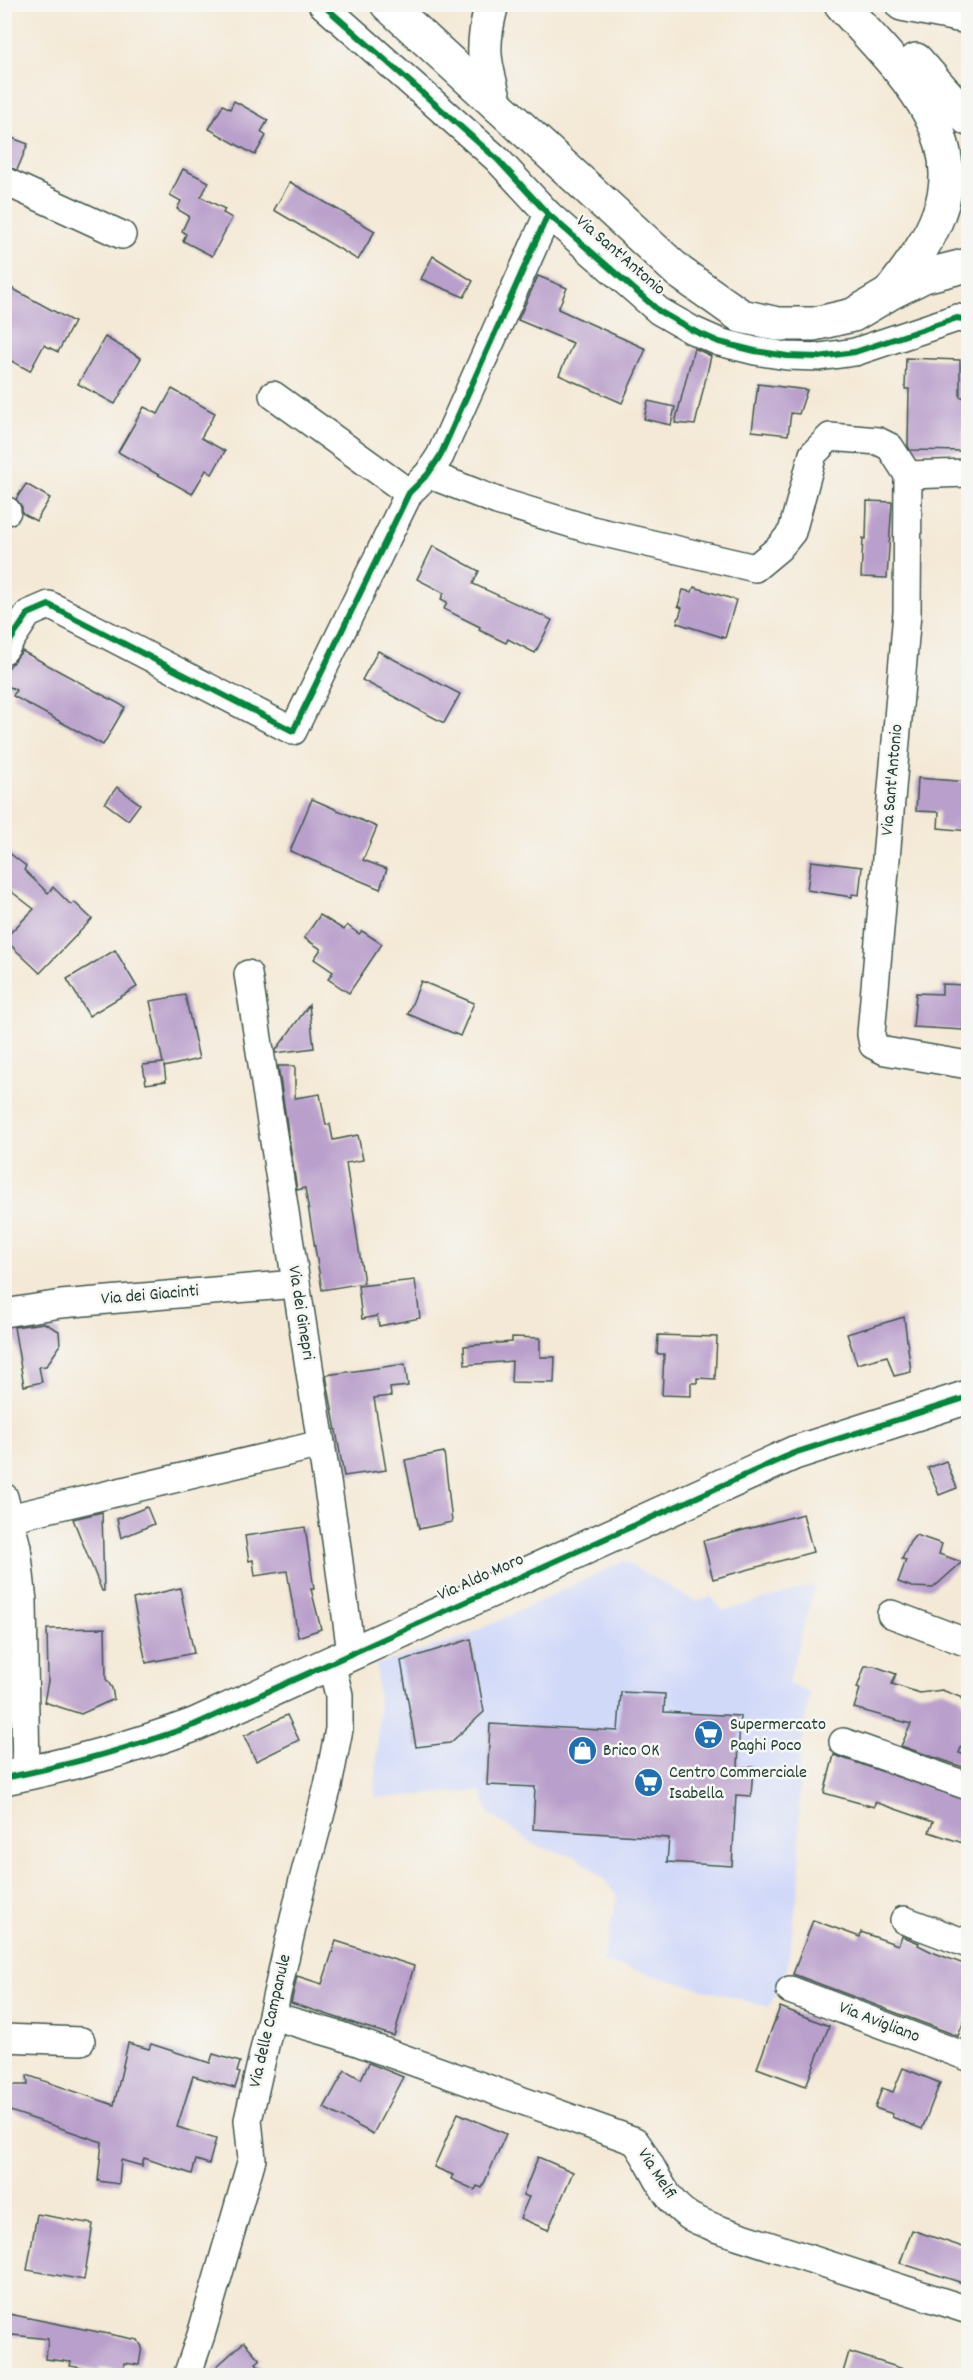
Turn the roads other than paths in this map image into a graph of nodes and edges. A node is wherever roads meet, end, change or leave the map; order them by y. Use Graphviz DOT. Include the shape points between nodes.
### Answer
graph roads {
  1 [pos="321,4"];
  2 [pos="387,4"];
  3 [pos="424,4"];
  4 [pos="492,4"];
  5 [pos="841,4"];
  6 [pos="866,4"];
  7 [pos="902,4"];
  8 [pos="969,17"];
  9 [pos="430,44"];
  10 [pos="496,104"];
  11 [pos="969,119"];
  12 [pos="4,181"];
  13 [pos="548,214"];
  14 [pos="122,235"];
  15 [pos="969,265"];
  16 [pos="890,293"];
  17 [pos="969,320"];
  18 [pos="273,395"];
  19 [pos="969,473"];
  20 [pos="428,474"];
  21 [pos="908,476"];
  22 [pos="409,492"];
  23 [pos="4,650"];
  24 [pos="248,974"];
  25 [pos="969,1065"];
  26 [pos="296,1284"];
  27 [pos="4,1313"];
  28 [pos="969,1397"];
  29 [pos="321,1444"];
  30 [pos="7,1507"];
  31 [pos="891,1614"];
  32 [pos="969,1643"];
  33 [pos="341,1658"];
  34 [pos="843,1742"];
  35 [pos="15,1776"];
  36 [pos="969,1786"];
  37 [pos="904,1920"];
  38 [pos="969,1944"];
  39 [pos="790,1990"];
  40 [pos="273,2016"];
  41 [pos="4,2038"];
  42 [pos="81,2041"];
  43 [pos="969,2057"];
  44 [pos="969,2310"];
  45 [pos="187,2376"];
  1 -- 13 [label="street, Via Sant'Antonio" via="497,159"];
  2 -- 9 [label="main road"];
  3 -- 9 [label="main road"];
  4 -- 10 [label="main road" via="485,30 484,60"];
  5 -- 16 [label="main road" via="919,93 945,149 946,180 940,212 913,262"];
  6 -- 11 [label="main road"];
  7 -- 8 [label="main road"];
  9 -- 10 [label="main road"];
  10 -- 16 [label="main road" via="679,272 741,316 778,324 814,324 852,315"];
  12 -- 14 [label="street"];
  13 -- 17 [label="street, Via Sant'Antonio" via="659,310 692,330 746,349 819,357 855,352 957,318"];
  13 -- 20 [label="street" via="440,456"];
  15 -- 16 [label="main road" via="924,276"];
  18 -- 22 [label="street"];
  19 -- 21 [label="street"];
  20 -- 21 [label="street" via="497,501 592,530 755,568 792,532 813,454 830,437 878,441 890,447"];
  20 -- 22 [label="street"];
  21 -- 25 [label="street, Via Sant'Antonio" via="907,613 871,1034 873,1046 885,1051"];
  22 -- 23 [label="street" via="293,731 49,605 28,614"];
  24 -- 26 [label="street, Via dei Ginepri"];
  26 -- 27 [label="street, Via dei Giacinti" via="61,1304"];
  26 -- 29 [label="street, Via dei Ginepri"];
  28 -- 33 [label="main road, Via Aldo Moro" via="794,1453"];
  29 -- 30 [label="street"];
  29 -- 33 [label="street, Via dei Ginepri"];
  30 -- 35 [label="street" via="23,1602"];
  31 -- 32 [label="street"];
  33 -- 35 [label="main road, Via Aldo Moro" via="194,1725 130,1748"];
  33 -- 40 [label="street, Via delle Campanule" via="339,1729"];
  34 -- 36 [label="street"];
  37 -- 38 [label="street"];
  39 -- 43 [label="street, Via Avigliano"];
  40 -- 44 [label="street, Via Melfi" via="338,2035 635,2141 669,2199 689,2216 715,2228"];
  40 -- 45 [label="street, Via delle Campanule" via="248,2120 252,2159"];
  41 -- 42 [label="street"];
}
